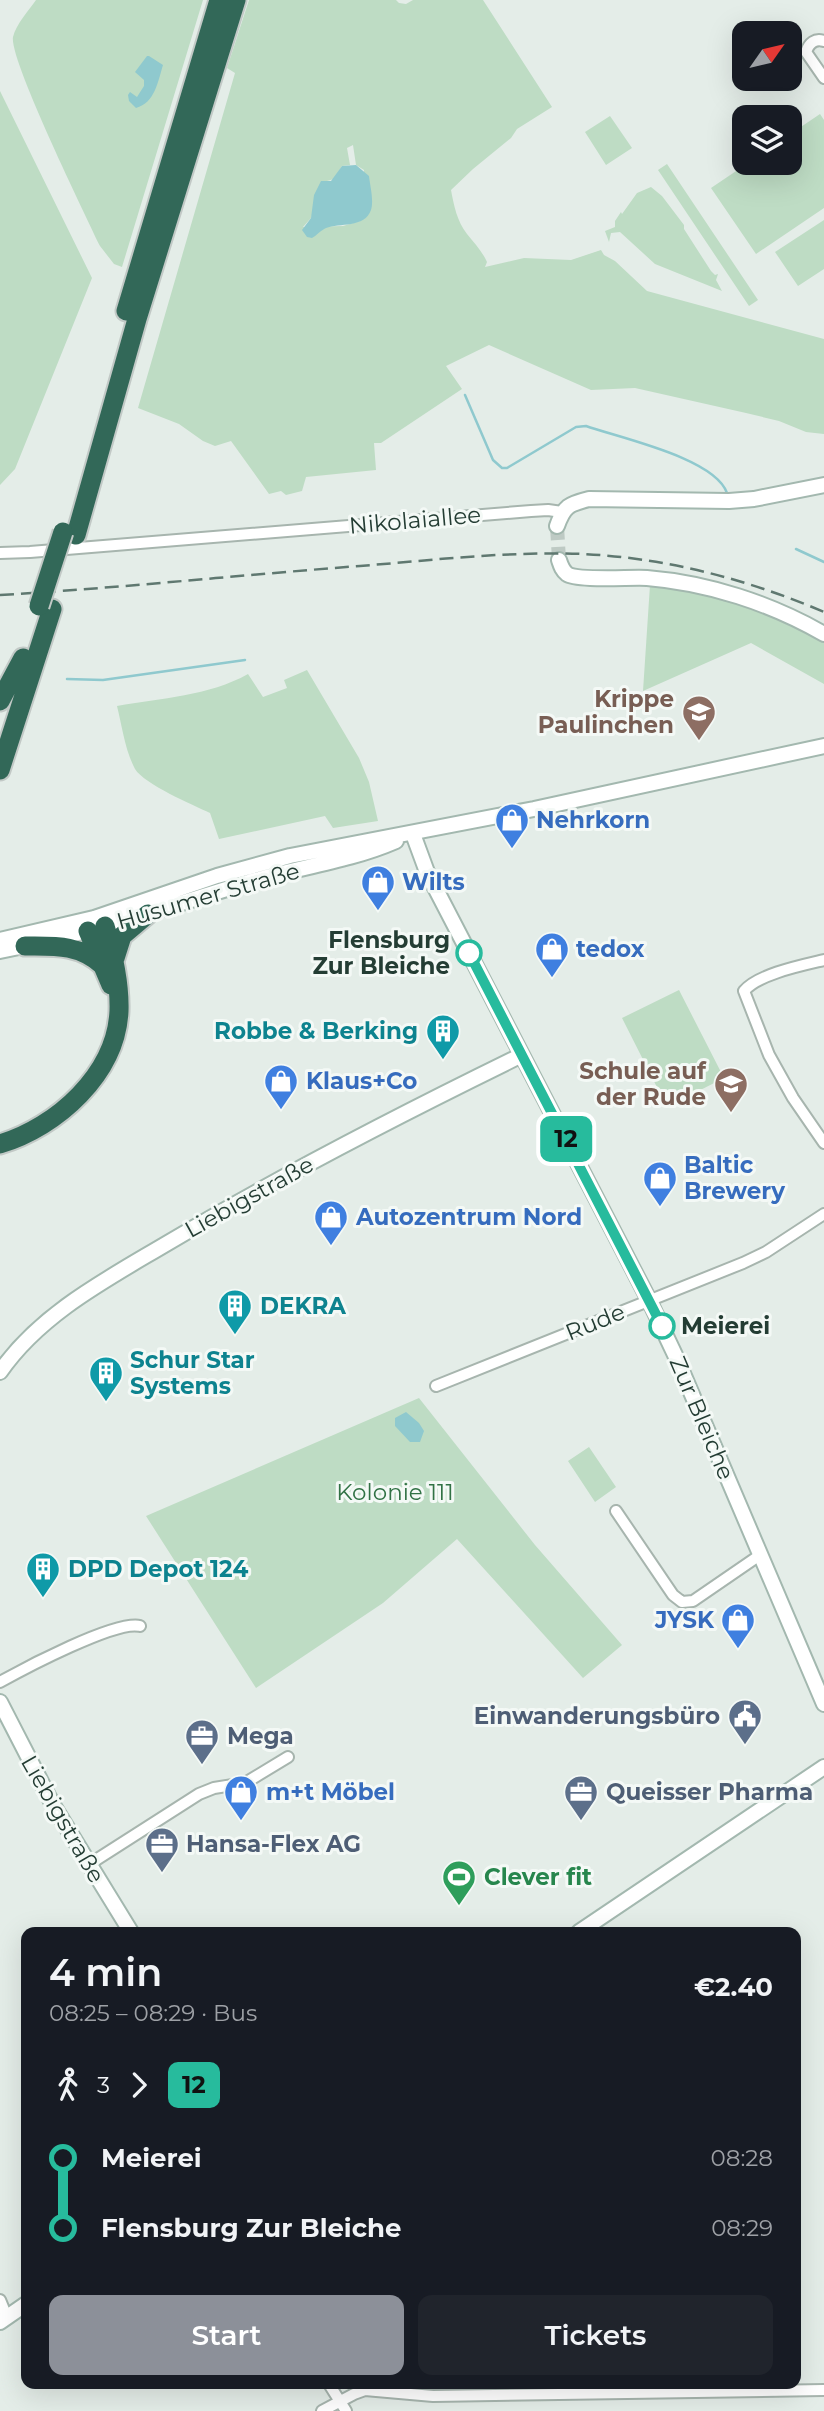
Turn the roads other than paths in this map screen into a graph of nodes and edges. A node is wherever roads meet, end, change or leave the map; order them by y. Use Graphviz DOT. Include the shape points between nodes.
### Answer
graph roads {
  1 [pos="219,0"];
  2 [pos="236,0"];
  3 [pos="824,41"];
  4 [pos="824,78"];
  5 [pos="824,485"];
  6 [pos="559,519"];
  7 [pos="69,533"];
  8 [pos="0,553"];
  9 [pos="559,560"];
  10 [pos="46,607"];
  11 [pos="824,634"];
  12 [pos="23,658"];
  13 [pos="0,701"];
  14 [pos="0,729"];
  15 [pos="824,746"];
  16 [pos="0,770"];
  17 [pos="413,834"];
  18 [pos="148,914"];
  19 [pos="96,925"];
  20 [pos="0,940"];
  21 [pos="26,946"];
  22 [pos="0,951"];
  23 [pos="824,960"];
  24 [pos="108,964"];
  25 [pos="522,1055"];
  26 [pos="824,1143"];
  27 [pos="0,1144"];
  28 [pos="824,1214"];
  29 [pos="649,1300"];
  30 [pos="0,1372"];
  31 [pos="436,1386"];
  32 [pos="616,1511"];
  33 [pos="760,1555"];
  34 [pos="140,1626"];
  35 [pos="0,1682"];
  36 [pos="0,1702"];
  37 [pos="824,1704"];
  38 [pos="288,1756"];
  39 [pos="824,1767"];
  40 [pos="88,1865"];
  41 [pos="128,1927"];
  42 [pos="586,1927"];
  43 [pos="0,2300"];
  44 [pos="21,2308"];
  45 [pos="4,2320"];
  46 [pos="332,2389"];
  47 [pos="602,2389"];
  48 [pos="725,2389"];
  49 [pos="824,2390"];
  50 [pos="343,2406"];
  51 [pos="322,2411"];
  1 -- 7 [label="highway" via="125,315"];
  2 -- 7 [label="highway"];
  3 -- 4 [label="street" via="814,41 806,52"];
  5 -- 6 [label="street, Nikolaiallee" via="729,501 589,499 571,503"];
  6 -- 8 [label="street, Nikolaiallee" via="548,510 531,511"];
  7 -- 10 [label="highway"];
  9 -- 11 [label="street" via="565,572 576,577 647,578 714,589"];
  10 -- 12 [label="highway"];
  10 -- 16 [label="highway"];
  12 -- 13 [label="highway"];
  12 -- 14 [label="highway"];
  15 -- 17 [label="street, Husumer Straße"];
  17 -- 18 [label="street, Husumer Straße" via="374,851 291,870"];
  17 -- 19 [label="street, Husumer Straße" via="369,839 217,876"];
  17 -- 25 [label="street, Zur Bleiche" via="427,872"];
  18 -- 19 [label="street, Husumer Straße"];
  18 -- 24 [label="highway" via="122,936"];
  19 -- 20 [label="street, Husumer Straße"];
  19 -- 21 [label="street, Husumer Straße"];
  19 -- 24 [label="highway"];
  21 -- 22 [label="street, Husumer Straße"];
  21 -- 24 [label="highway" via="62,946"];
  23 -- 26 [label="street" via="778,972 744,991 769,1055"];
  24 -- 27 [label="highway" via="119,1014 96,1076 46,1124"];
  25 -- 29 [label="street, Zur Bleiche"];
  25 -- 30 [label="street, Liebigstraße" via="370,1130 122,1270 40,1326"];
  28 -- 29 [label="street, Rude" via="766,1252"];
  29 -- 31 [label="street, Rude"];
  29 -- 33 [label="street, Zur Bleiche"];
  32 -- 33 [label="street" via="682,1602 692,1601"];
  33 -- 37 [label="street, Zur Bleiche"];
  34 -- 35 [label="street" via="131,1623 86,1641"];
  36 -- 40 [label="street, Liebigstraße"];
  38 -- 40 [label="street" via="246,1783 199,1794"];
  39 -- 42 [label="street"];
  40 -- 41 [label="street, Liebigstraße"];
  43 -- 45 [label="street"];
  44 -- 45 [label="street"];
  46 -- 50 [label="street"];
  47 -- 50 [label="street" via="433,2396 365,2390"];
  48 -- 49 [label="street"];
  50 -- 51 [label="street"];
}
